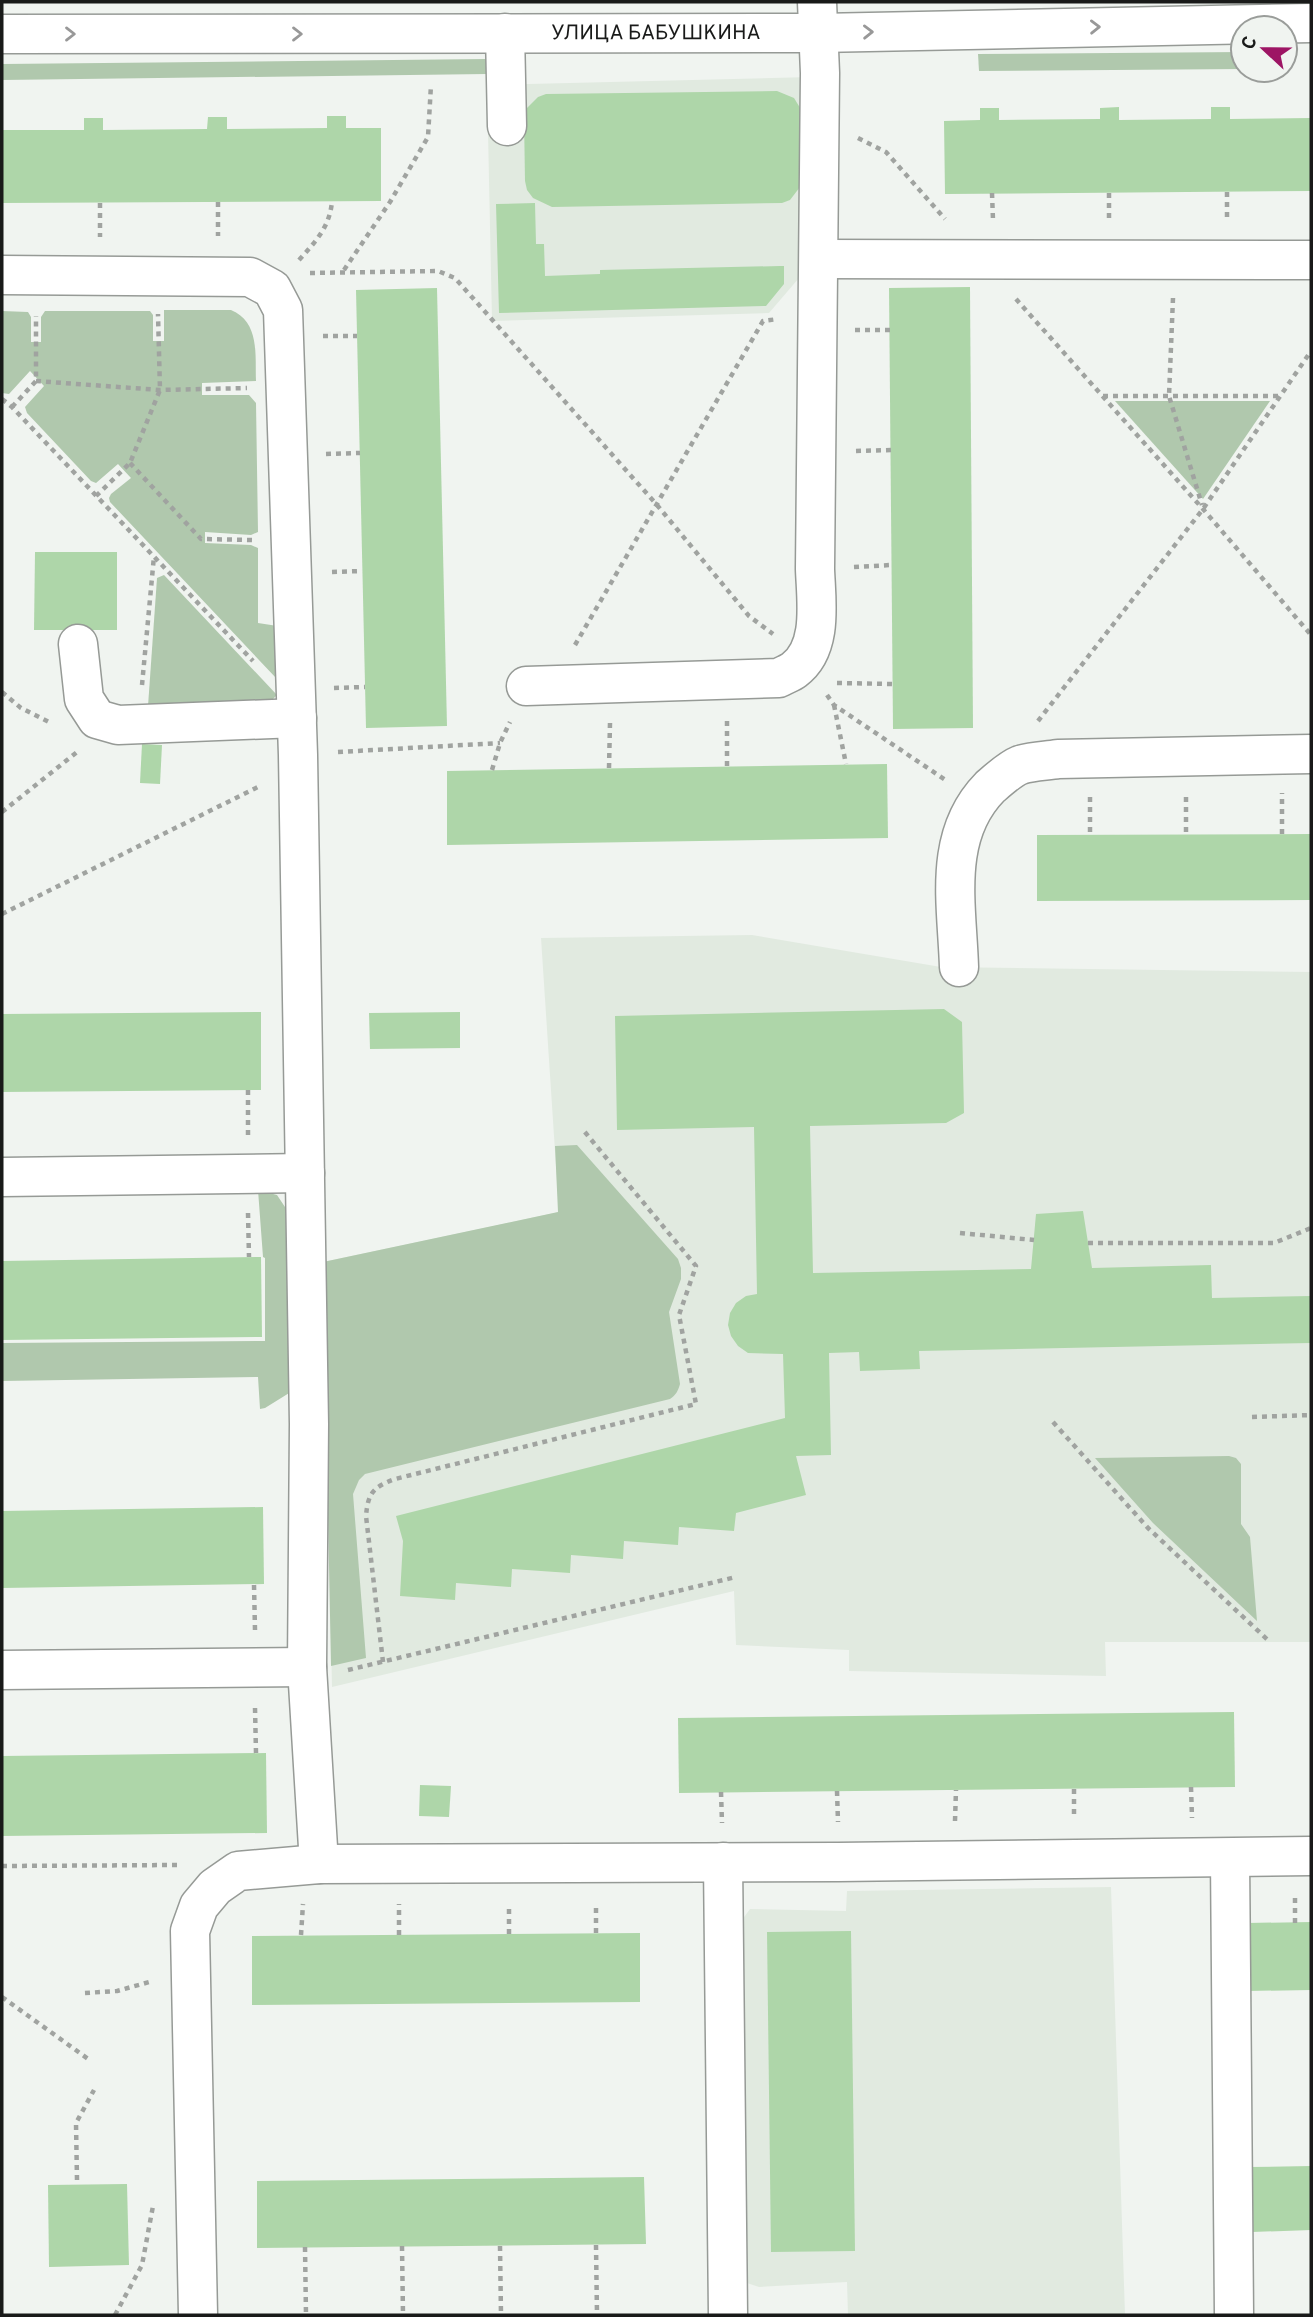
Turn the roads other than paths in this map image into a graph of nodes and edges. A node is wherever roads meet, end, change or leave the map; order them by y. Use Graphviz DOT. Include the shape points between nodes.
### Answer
graph roads {
  1 [pos="818,18"];
  2 [pos="1311,23"];
  3 [pos="505,33"];
  4 [pos="2,34"];
  5 [pos="507,126"];
  6 [pos="819,260"];
  7 [pos="1311,260"];
  8 [pos="19,276"];
  9 [pos="78,644"];
  10 [pos="538,686"];
  11 [pos="297,732"];
  12 [pos="1311,754"];
  13 [pos="960,967"];
  14 [pos="304,1173"];
  15 [pos="2,1177"];
  16 [pos="307,1667"];
  17 [pos="2,1670"];
  18 [pos="1311,1856"];
  19 [pos="1230,1858"];
  20 [pos="723,1862"];
  21 [pos="319,1864"];
  22 [pos="198,2315"];
  23 [pos="729,2315"];
  24 [pos="1234,2315"];
  1 -- 2 [label="main road, УЛИЦА БАБУШКИНА, one-way"];
  1 -- 3 [label="main road, УЛИЦА БАБУШКИНА"];
  1 -- 6 [label="main road"];
  4 -- 3 [label="main road, УЛИЦА БАБУШКИНА, one-way"];
  3 -- 5 [label="main road"];
  6 -- 7 [label="main road"];
  6 -- 10 [label="main road" via="812,671 794,671 779,678"];
  8 -- 11 [label="main road" via="250,277 272,289 283,310"];
  9 -- 11 [label="main road" via="85,699 97,719 118,725"];
  11 -- 14 [label="main road"];
  12 -- 13 [label="main road" via="1058,759 1019,765 977,800 964,825 956,856"];
  14 -- 15 [label="main road"];
  14 -- 16 [label="main road"];
  16 -- 17 [label="main road"];
  16 -- 21 [label="main road"];
  18 -- 19 [label="main road"];
  19 -- 20 [label="main road"];
  19 -- 24 [label="main road"];
  20 -- 21 [label="main road"];
  20 -- 23 [label="main road"];
  21 -- 22 [label="main road" via="238,1871 199,1906 190,1931"];
}
